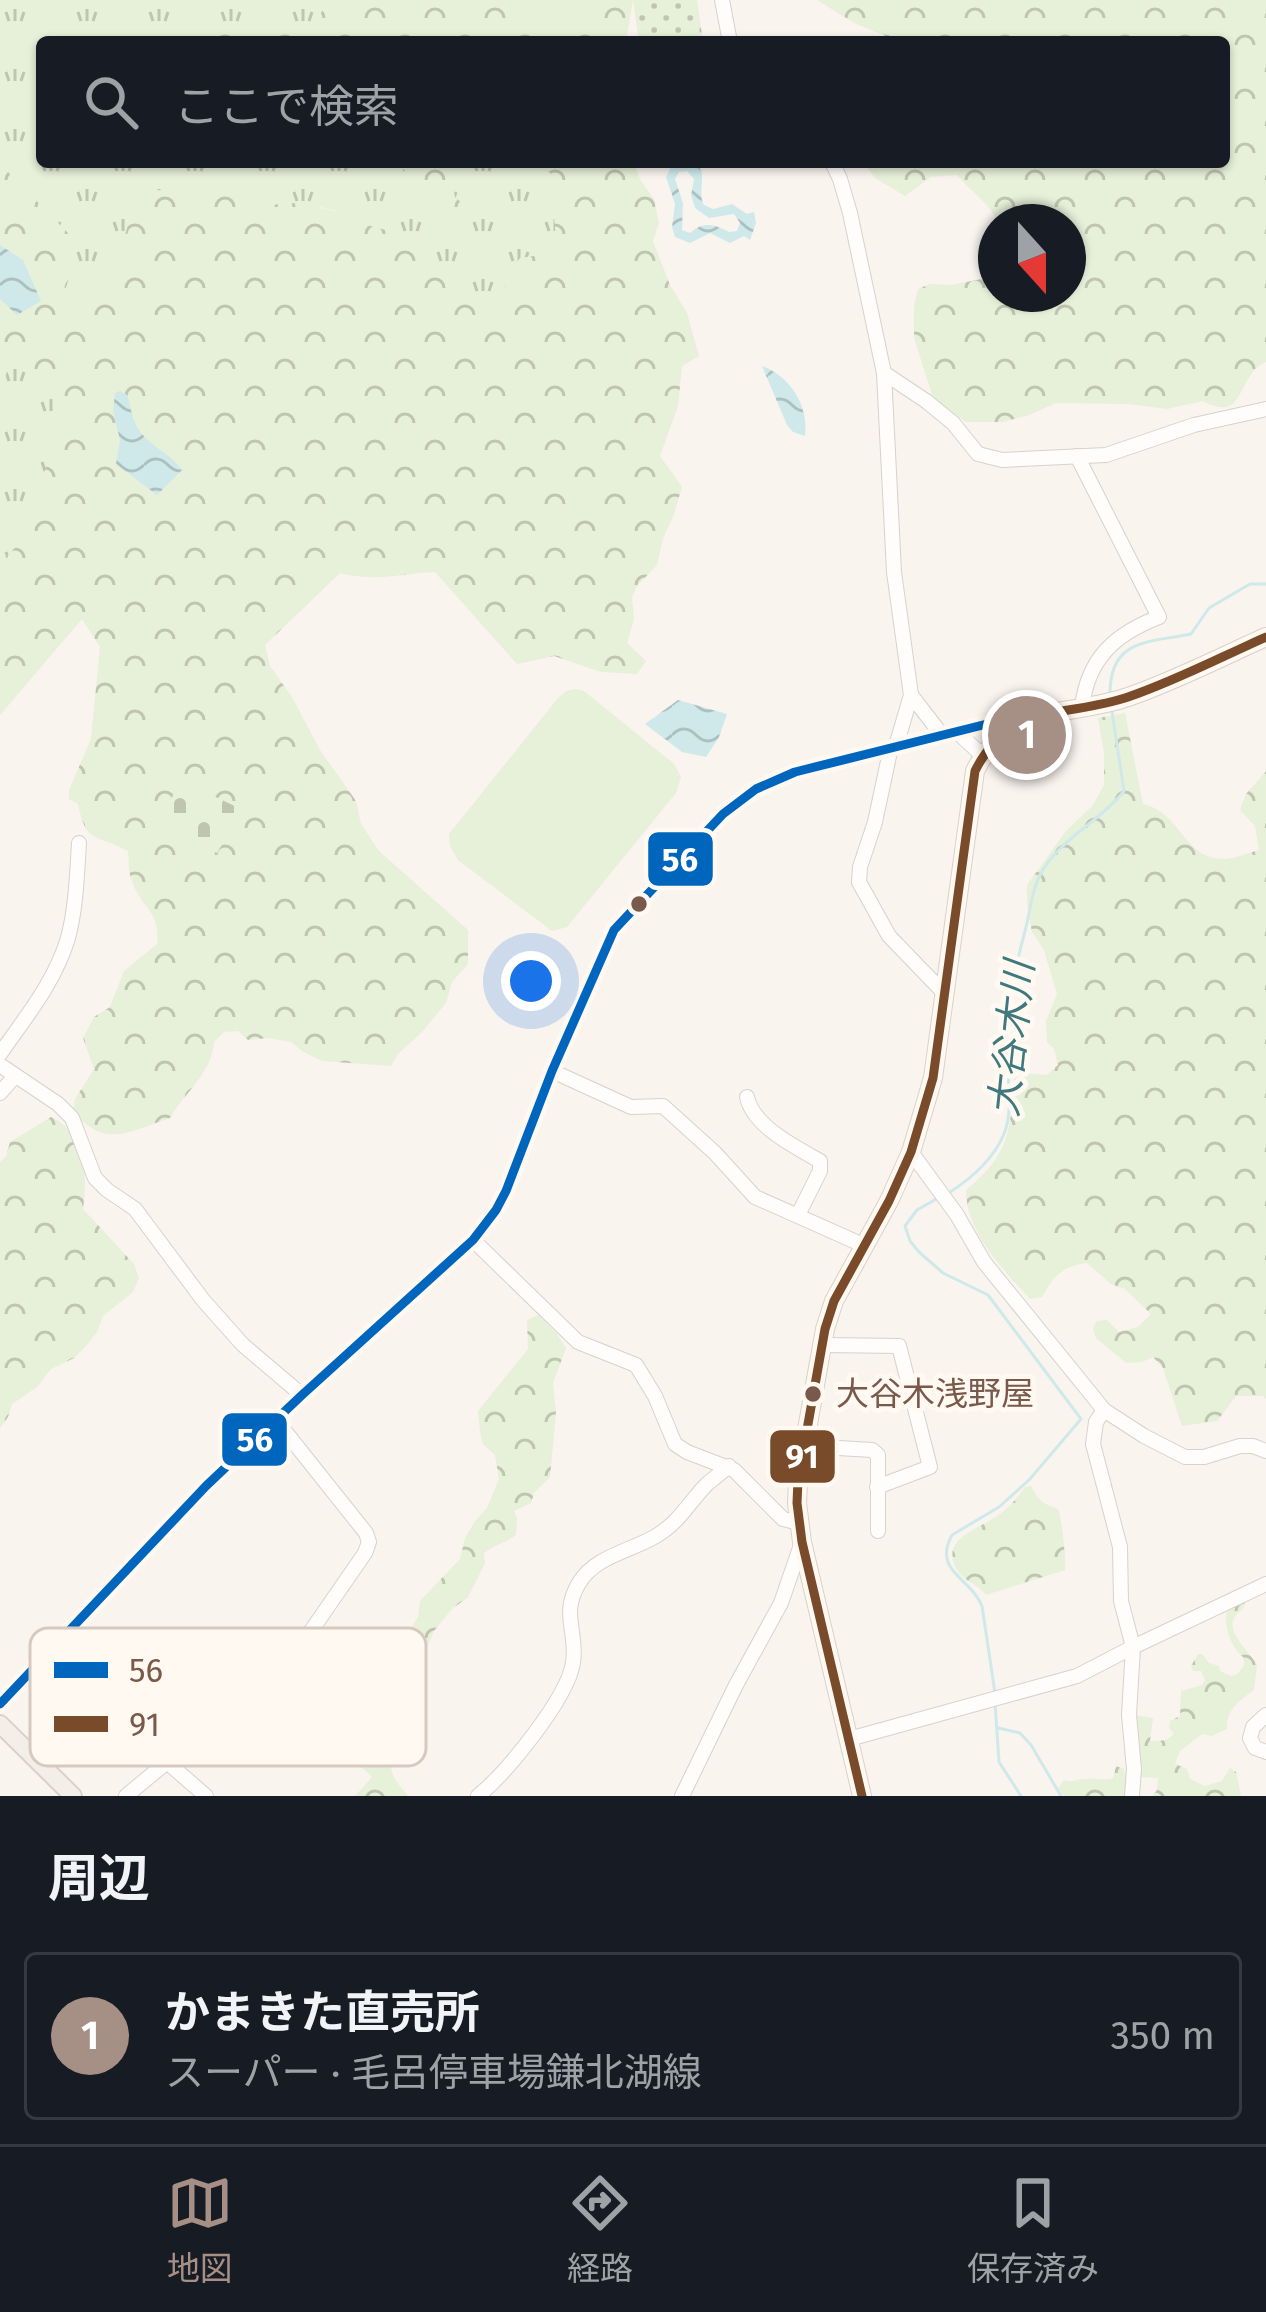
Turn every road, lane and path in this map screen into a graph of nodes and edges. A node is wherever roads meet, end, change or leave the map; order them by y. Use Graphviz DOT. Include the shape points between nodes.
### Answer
graph roads {
  1 [pos="722,0"];
  2 [pos="729,36"];
  3 [pos="835,168"];
  4 [pos="884,373"];
  5 [pos="1266,409"];
  6 [pos="1077,456"];
  7 [pos="1266,637"];
  8 [pos="911,694"];
  9 [pos="1082,707"];
  10 [pos="949,732"];
  11 [pos="1007,732"];
  12 [pos="893,747"];
  13 [pos="983,756"];
  14 [pos="79,843"];
  15 [pos="946,995"];
  16 [pos="0,1054"];
  17 [pos="0,1065"];
  18 [pos="552,1071"];
  19 [pos="15,1076"];
  20 [pos="0,1093"];
  21 [pos="747,1097"];
  22 [pos="910,1152"];
  23 [pos="798,1215"];
  24 [pos="472,1240"];
  25 [pos="863,1245"];
  26 [pos="823,1345"];
  27 [pos="302,1395"];
  28 [pos="1104,1410"];
  29 [pos="275,1420"];
  30 [pos="806,1445"];
  31 [pos="1266,1450"];
  32 [pos="729,1466"];
  33 [pos="877,1487"];
  34 [pos="799,1522"];
  35 [pos="878,1531"];
  36 [pos="802,1542"];
  37 [pos="1266,1584"];
  38 [pos="72,1628"];
  39 [pos="311,1628"];
  40 [pos="1133,1647"];
  41 [pos="30,1672"];
  42 [pos="0,1704"];
  43 [pos="1266,1715"];
  44 [pos="0,1724"];
  45 [pos="849,1739"];
  46 [pos="1266,1752"];
  47 [pos="30,1754"];
  48 [pos="43,1766"];
  49 [pos="164,1766"];
  50 [pos="171,1766"];
  51 [pos="73,1796"];
  52 [pos="126,1796"];
  53 [pos="206,1796"];
  54 [pos="478,1796"];
  55 [pos="682,1796"];
  56 [pos="862,1796"];
  57 [pos="1132,1796"];
  1 -- 2 [label="street"];
  3 -- 4 [label="street"];
  4 -- 6 [label="street" via="953,423 978,454"];
  4 -- 8 [label="street" via="894,572"];
  5 -- 6 [label="street" via="1106,455"];
  6 -- 9 [label="street" via="1159,617 1106,648"];
  7 -- 9 [label="main road" via="1163,684"];
  8 -- 10 [label="street"];
  8 -- 12 [label="street"];
  9 -- 11 [label="main road" via="1034,716"];
  10 -- 11 [label="street" via="991,723"];
  10 -- 12 [label="street"];
  10 -- 13 [label="street"];
  11 -- 13 [label="main road"];
  12 -- 15 [label="street" via="860,882 889,936"];
  12 -- 18 [label="street" via="776,779 723,814 614,929"];
  13 -- 15 [label="main road"];
  14 -- 16 [label="street" via="66,944"];
  15 -- 22 [label="main road"];
  17 -- 19 [label="street"];
  18 -- 23 [label="street" via="631,1108 663,1106 746,1190"];
  18 -- 24 [label="street" via="506,1191"];
  19 -- 20 [label="street"];
  19 -- 27 [label="street" via="72,1118 95,1178 135,1209 243,1345"];
  21 -- 23 [label="street" via="778,1134 820,1161"];
  22 -- 25 [label="main road"];
  22 -- 28 [label="street" via="984,1262"];
  23 -- 25 [label="street"];
  24 -- 27 [label="street"];
  24 -- 32 [label="street" via="578,1342 636,1365 675,1444"];
  25 -- 26 [label="main road" via="834,1301"];
  26 -- 30 [label="main road"];
  26 -- 33 [label="street" via="899,1346 930,1467"];
  27 -- 29 [label="street"];
  28 -- 31 [label="street" via="1185,1457 1240,1446"];
  28 -- 40 [label="street" via="1094,1444 1120,1546"];
  29 -- 38 [label="street"];
  29 -- 39 [label="street" via="369,1542"];
  30 -- 33 [label="street" via="872,1450"];
  30 -- 34 [label="main road"];
  32 -- 34 [label="street" via="783,1519"];
  32 -- 54 [label="street" via="670,1527 580,1582 568,1610 573,1663 563,1691"];
  33 -- 35 [label="street"];
  34 -- 36 [label="main road"];
  36 -- 45 [label="main road"];
  36 -- 55 [label="street" via="781,1603"];
  37 -- 40 [label="street"];
  40 -- 45 [label="street" via="1077,1676"];
  40 -- 57 [label="street"];
  41 -- 42 [label="street"];
  43 -- 46 [label="street" via="1250,1738"];
  44 -- 47 [label="main road"];
  45 -- 56 [label="main road"];
  48 -- 51 [label="main road"];
  49 -- 52 [label="street"];
  50 -- 53 [label="street"];
}
